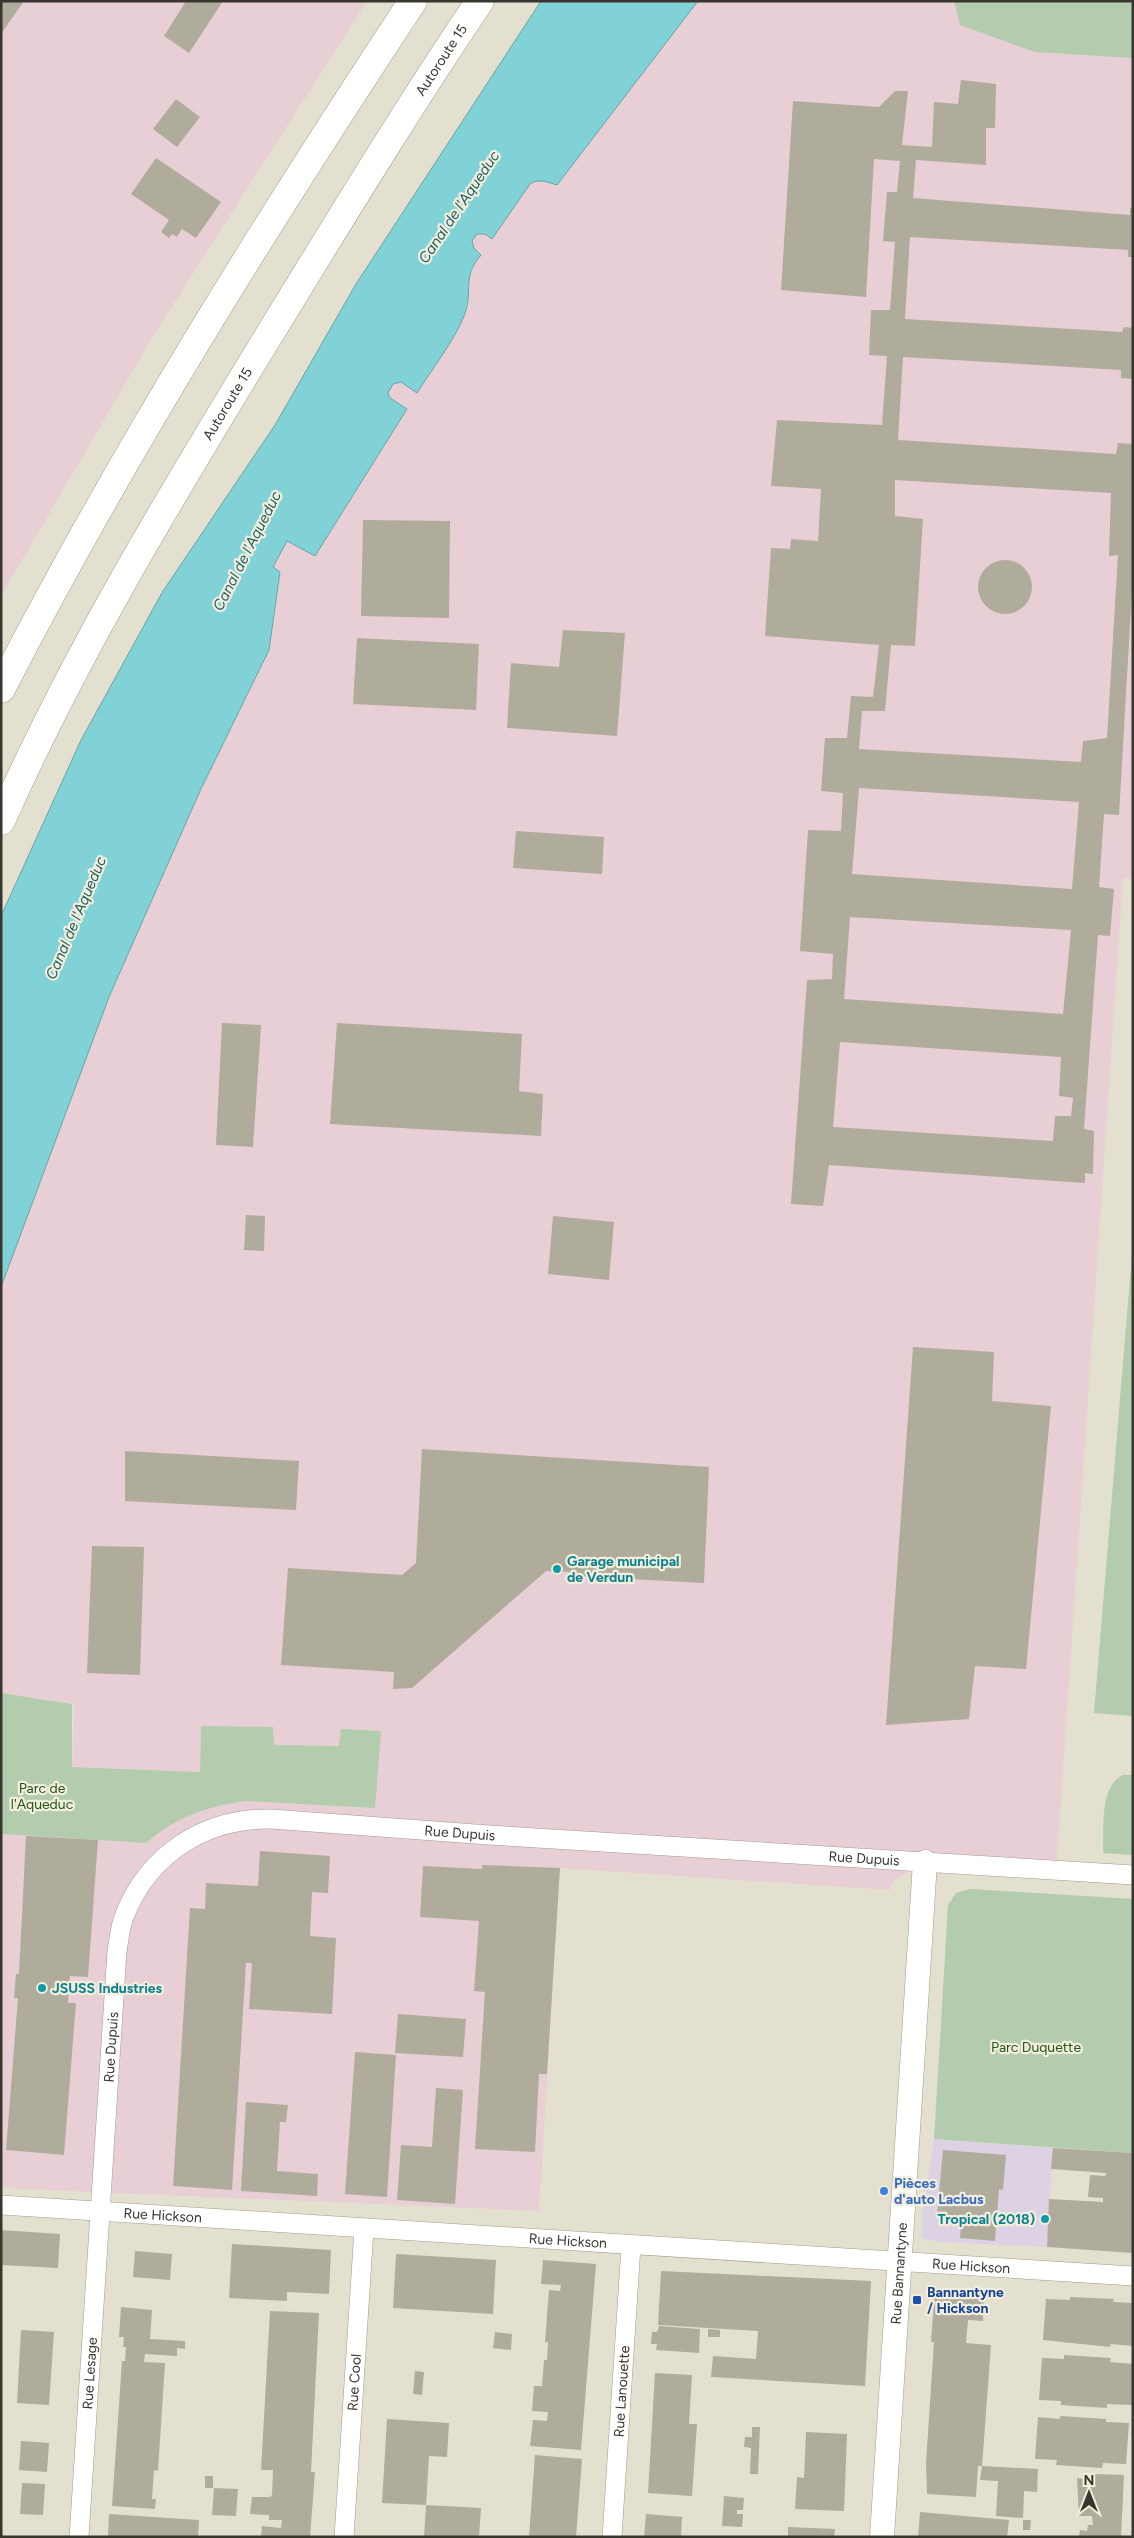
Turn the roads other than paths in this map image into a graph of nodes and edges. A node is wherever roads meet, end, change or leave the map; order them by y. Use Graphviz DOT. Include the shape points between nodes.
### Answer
graph roads {
  1 [pos="413,1"];
  2 [pos="480,1"];
  3 [pos="1,689"];
  4 [pos="1,821"];
  5 [pos="925,1862"];
  6 [pos="1133,1875"];
  7 [pos="1,2205"];
  8 [pos="100,2211"];
  9 [pos="364,2229"];
  10 [pos="631,2246"];
  11 [pos="900,2262"];
  12 [pos="1133,2276"];
  13 [pos="78,2537"];
  14 [pos="344,2537"];
  15 [pos="612,2537"];
  16 [pos="882,2537"];
  1 -- 3 [label="highway" via="181,370 82,540"];
  2 -- 4 [label="highway, Autoroute 15" via="376,162 161,517 79,664"];
  5 -- 6 [label="street, Rue Dupuis"];
  5 -- 8 [label="street, Rue Dupuis" via="271,1819 235,1822 198,1834 183,1841 156,1863 124,1917 115,1974"];
  5 -- 11 [label="street, Rue Bannantyne"];
  7 -- 8 [label="street, Rue Hickson"];
  8 -- 9 [label="street, Rue Hickson"];
  8 -- 13 [label="street, Rue Lesage"];
  9 -- 10 [label="street, Rue Hickson"];
  9 -- 14 [label="street, Rue Cool"];
  10 -- 11 [label="street, Rue Hickson"];
  10 -- 15 [label="street, Rue Lanouette"];
  11 -- 12 [label="street, Rue Hickson"];
  11 -- 16 [label="street, Rue Bannantyne"];
}
